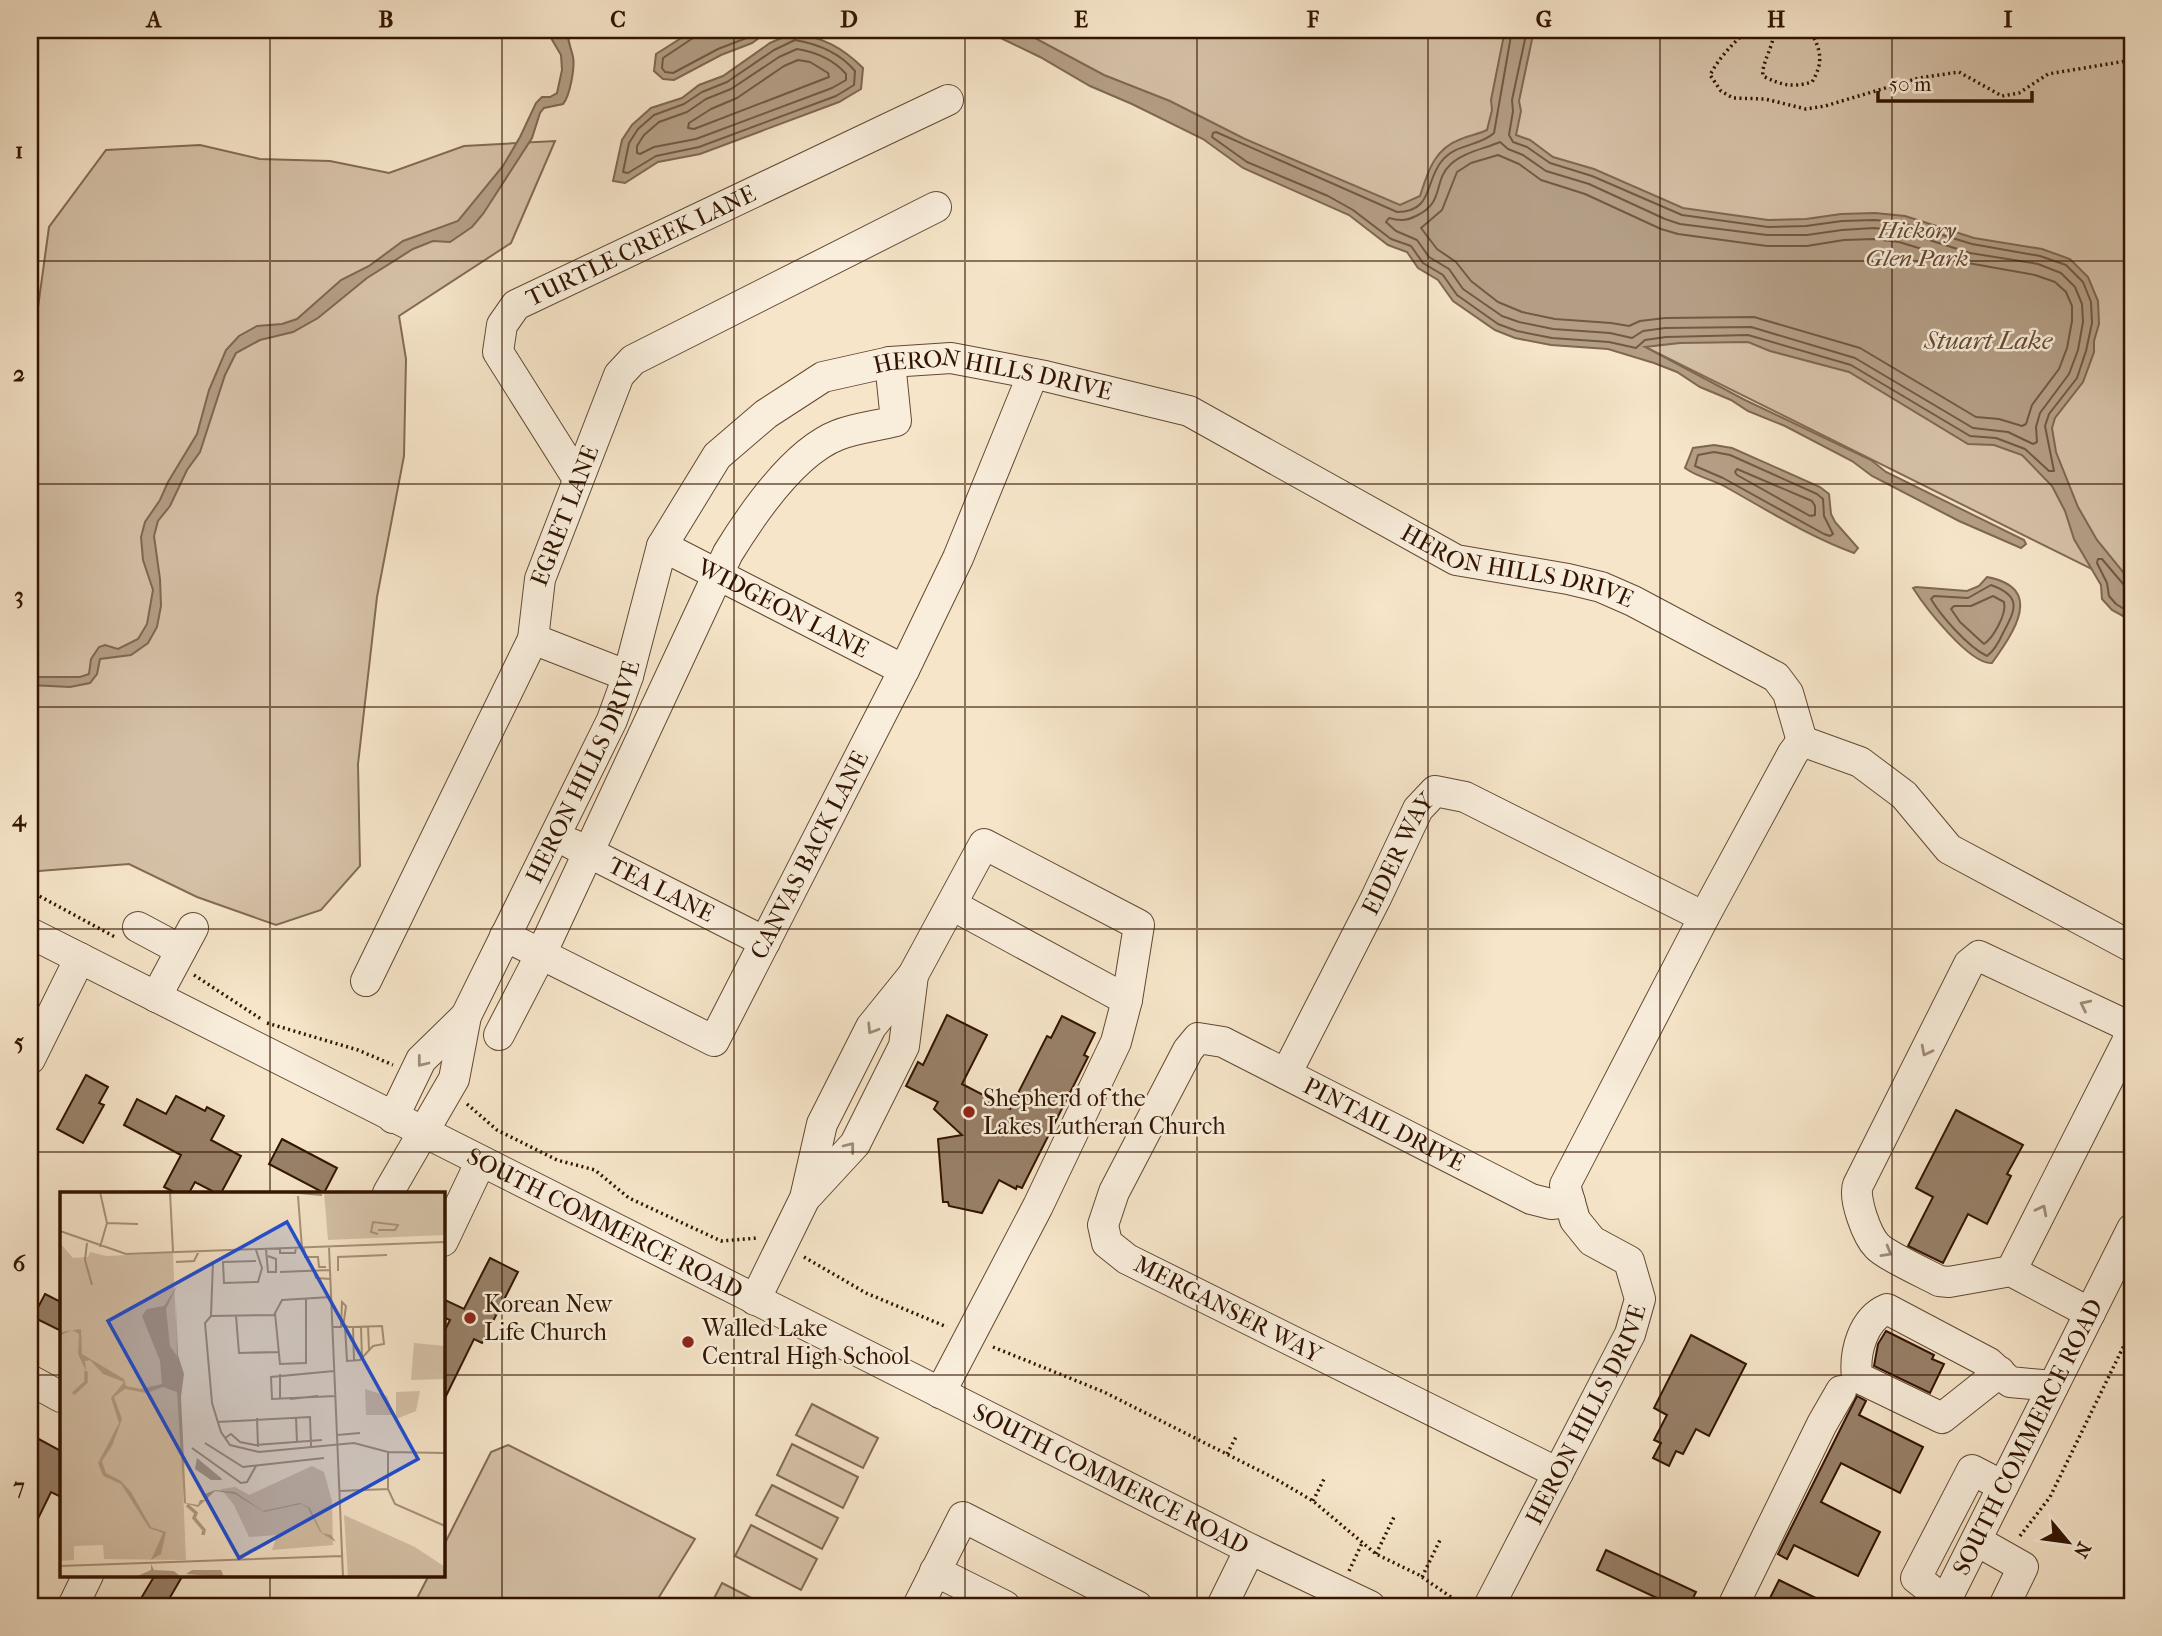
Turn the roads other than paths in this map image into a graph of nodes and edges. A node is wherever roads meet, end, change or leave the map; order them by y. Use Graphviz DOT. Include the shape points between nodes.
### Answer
graph roads {
  1 [pos="948,100"];
  2 [pos="936,207"];
  3 [pos="890,362"];
  4 [pos="1033,374"];
  5 [pos="578,479"];
  6 [pos="662,546"];
  7 [pos="720,574"];
  8 [pos="533,639"];
  9 [pos="904,670"];
  10 [pos="628,676"];
  11 [pos="1798,747"];
  12 [pos="556,836"];
  13 [pos="588,853"];
  14 [pos="952,905"];
  15 [pos="1704,917"];
  16 [pos="30,933"];
  17 [pos="129,933"];
  18 [pos="505,936"];
  19 [pos="765,942"];
  20 [pos="2132,947"];
  21 [pos="541,954"];
  22 [pos="80,958"];
  23 [pos="366,981"];
  24 [pos="156,997"];
  25 [pos="1127,1000"];
  26 [pos="466,1016"];
  27 [pos="499,1035"];
  28 [pos="1198,1038"];
  29 [pos="30,1059"];
  30 [pos="1286,1074"];
  31 [pos="393,1118"];
  32 [pos="424,1131"];
  33 [pos="481,1161"];
  34 [pos="389,1192"];
  35 [pos="1570,1202"];
  36 [pos="2132,1229"];
  37 [pos="444,1239"];
  38 [pos="2011,1271"];
  39 [pos="755,1300"];
  40 [pos="2090,1313"];
  41 [pos="2000,1373"];
  42 [pos="30,1380"];
  43 [pos="2053,1386"];
  44 [pos="1841,1391"];
  45 [pos="940,1392"];
  46 [pos="60,1396"];
  47 [pos="1558,1473"];
  48 [pos="2003,1486"];
  49 [pos="1977,1541"];
  50 [pos="1250,1549"];
  51 [pos="935,1571"];
  52 [pos="88,1576"];
  53 [pos="1944,1604"];
  54 [pos="73,1606"];
  55 [pos="918,1606"];
  56 [pos="1005,1606"];
  57 [pos="1137,1606"];
  58 [pos="1222,1606"];
  59 [pos="1370,1606"];
  60 [pos="1489,1606"];
  61 [pos="1732,1606"];
  62 [pos="2004,1606"];
  1 -- 5 [label="street, TURTLE CREEK LANE" via="516,305 502,324 498,352"];
  2 -- 5 [label="street, EGRET LANE" via="634,360 619,375"];
  3 -- 4 [label="street, HERON HILLS DRIVE" via="951,358"];
  3 -- 6 [label="street, HERON HILLS DRIVE" via="823,377 766,414 717,456"];
  3 -- 7 [label="street" via="895,421 836,436 806,455 747,523"];
  4 -- 9 [label="street, CANVAS BACK LANE" via="958,558"];
  4 -- 11 [label="street, HERON HILLS DRIVE" via="1189,411 1456,560 1568,579 1633,601 1776,677 1788,693"];
  5 -- 8 [label="street, EGRET LANE" via="540,579"];
  6 -- 7 [label="street, WIDGEON LANE"];
  6 -- 10 [label="street, HERON HILLS DRIVE"];
  7 -- 9 [label="street, WIDGEON LANE"];
  7 -- 13 [label="street"];
  8 -- 10 [label="street"];
  8 -- 23 [label="street, EGRET LANE"];
  9 -- 19 [label="street, CANVAS BACK LANE"];
  10 -- 12 [label="street, HERON HILLS DRIVE"];
  11 -- 15 [label="street"];
  11 -- 20 [label="street" via="1819,745 1860,762 1904,795 1949,849"];
  12 -- 13 [label="street, TEA LANE"];
  12 -- 18 [label="street, HERON HILLS DRIVE"];
  13 -- 19 [label="street, TEA LANE"];
  13 -- 21 [label="street"];
  14 -- 25 [label="street"];
  14 -- 25 [label="street" via="984,844 1139,925"];
  14 -- 39 [label="street" via="913,975 872,1027 822,1124 805,1198"];
  15 -- 30 [label="street, EIDER WAY" via="1465,797 1435,792 1418,809"];
  15 -- 35 [label="street" via="1565,1185"];
  16 -- 22 [label="street, SOUTH COMMERCE ROAD"];
  17 -- 24 [label="street" via="182,947"];
  18 -- 21 [label="street"];
  18 -- 26 [label="street, HERON HILLS DRIVE"];
  19 -- 21 [label="street, CANVAS BACK LANE" via="714,1041"];
  21 -- 27 [label="street"];
  22 -- 24 [label="street, SOUTH COMMERCE ROAD"];
  22 -- 29 [label="street"];
  24 -- 31 [label="street, SOUTH COMMERCE ROAD"];
  25 -- 45 [label="street" via="1116,1042 1038,1206"];
  26 -- 31 [label="street, HERON HILLS DRIVE, one-way" via="421,1060"];
  26 -- 32 [label="street, HERON HILLS DRIVE" via="453,1079"];
  28 -- 30 [label="street, PINTAIL DRIVE" via="1223,1042"];
  28 -- 47 [label="street, MERGANSER WAY" via="1114,1192 1102,1225 1107,1243 1127,1259"];
  30 -- 35 [label="street, PINTAIL DRIVE" via="1531,1199"];
  31 -- 32 [label="street, SOUTH COMMERCE ROAD"];
  32 -- 33 [label="street, SOUTH COMMERCE ROAD"];
  32 -- 34 [label="street, HERON HILLS DRIVE"];
  33 -- 37 [label="street"];
  33 -- 39 [label="street, SOUTH COMMERCE ROAD"];
  35 -- 47 [label="street, HERON HILLS DRIVE" via="1574,1220 1592,1241 1629,1261 1640,1299 1630,1334"];
  36 -- 40 [label="street, SOUTH COMMERCE ROAD"];
  38 -- 38 [label="street, one-way" via="2129,1031 2126,1025 1979,956 1969,964 1856,1197 1877,1247 1939,1281"];
  38 -- 40 [label="street"];
  39 -- 45 [label="street, SOUTH COMMERCE ROAD"];
  40 -- 43 [label="street, SOUTH COMMERCE ROAD"];
  41 -- 41 [label="street" via="1887,1309 1876,1314 1859,1342 1857,1377 1942,1418"];
  41 -- 43 [label="street" via="2010,1382"];
  42 -- 46 [label="street"];
  43 -- 48 [label="street, SOUTH COMMERCE ROAD"];
  44 -- 61 [label="street"];
  45 -- 50 [label="street, SOUTH COMMERCE ROAD"];
  47 -- 60 [label="street, HERON HILLS DRIVE"];
  48 -- 49 [label="street, SOUTH COMMERCE ROAD"];
  48 -- 53 [label="street" via="1972,1470 1916,1578"];
  49 -- 53 [label="street, SOUTH COMMERCE ROAD"];
  49 -- 62 [label="street" via="2020,1559"];
  50 -- 58 [label="street"];
  50 -- 59 [label="street, SOUTH COMMERCE ROAD"];
  51 -- 55 [label="street"];
  51 -- 56 [label="street"];
  51 -- 57 [label="street" via="963,1517"];
  52 -- 54 [label="street"];
}
